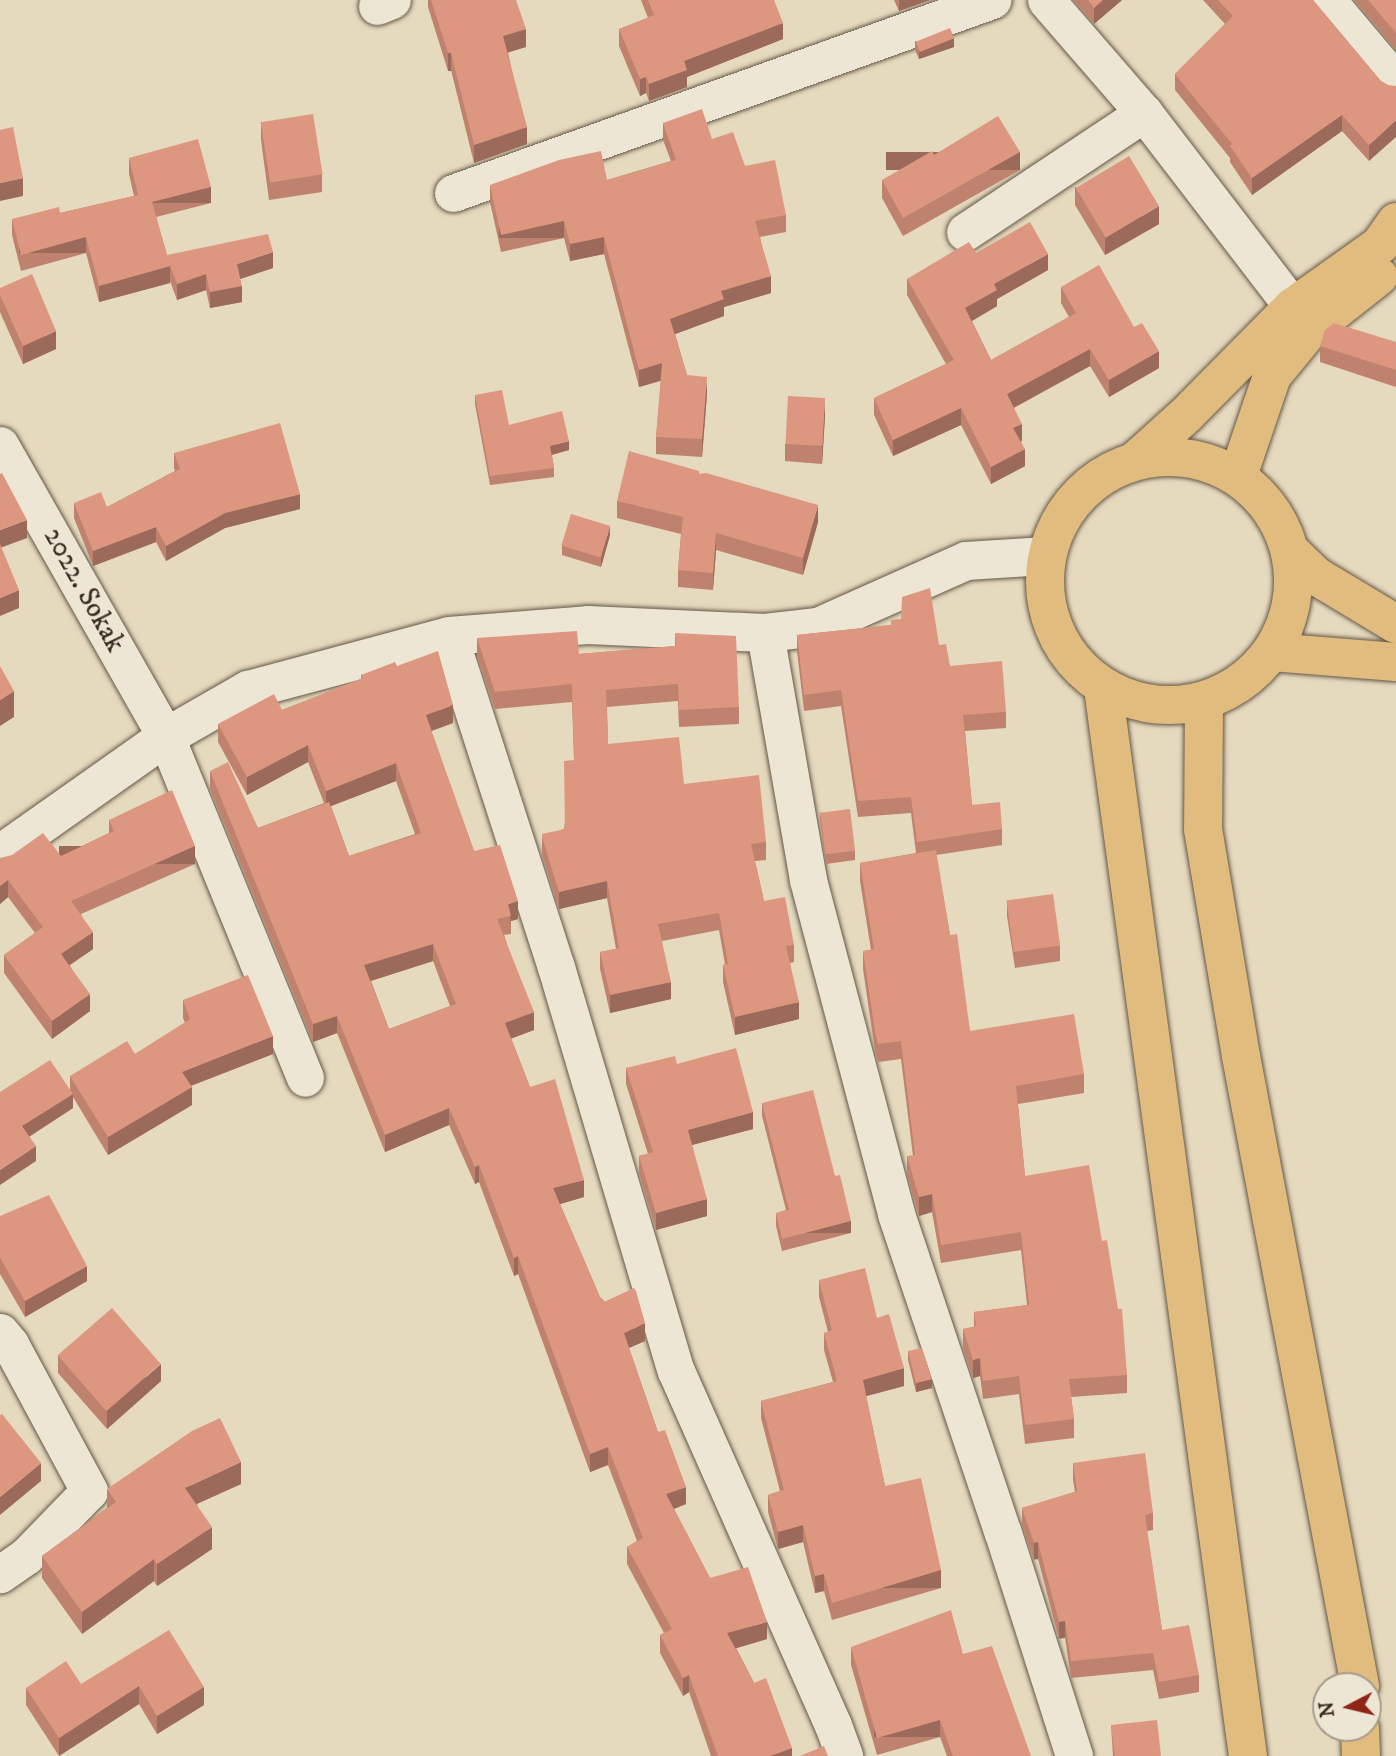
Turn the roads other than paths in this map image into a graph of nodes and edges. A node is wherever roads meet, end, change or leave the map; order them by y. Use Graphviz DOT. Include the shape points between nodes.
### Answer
graph roads {
  1 [pos="992,0"];
  2 [pos="1046,0"];
  3 [pos="1327,0"];
  4 [pos="1396,82"];
  5 [pos="1144,113"];
  6 [pos="453,193"];
  7 [pos="965,232"];
  8 [pos="1392,245"];
  9 [pos="1293,307"];
  10 [pos="0,444"];
  11 [pos="1136,460"];
  12 [pos="1238,476"];
  13 [pos="1290,551"];
  14 [pos="1046,556"];
  15 [pos="1396,624"];
  16 [pos="765,633"];
  17 [pos="449,636"];
  18 [pos="1272,652"];
  19 [pos="1396,662"];
  20 [pos="1103,688"];
  21 [pos="1204,701"];
  22 [pos="166,737"];
  23 [pos="0,854"];
  24 [pos="304,1077"];
  25 [pos="0,1332"];
  26 [pos="0,1574"];
  27 [pos="1357,1672"];
  28 [pos="844,1756"];
  29 [pos="1074,1756"];
  30 [pos="1248,1756"];
  1 -- 6 [label="street"];
  2 -- 5 [label="street"];
  3 -- 4 [label="street"];
  5 -- 7 [label="street"];
  5 -- 9 [label="street"];
  8 -- 9 [label="highway"];
  8 -- 12 [label="highway" via="1272,376"];
  9 -- 11 [label="highway"];
  10 -- 22 [label="street, 2022. Sokak"];
  11 -- 12 [label="highway" via="1171,455 1206,461"];
  11 -- 14 [label="highway" via="1104,473 1077,495 1057,523"];
  12 -- 13 [label="highway" via="1279,522"];
  13 -- 15 [label="highway" via="1316,576"];
  13 -- 18 [label="highway" via="1293,586 1288,621"];
  14 -- 16 [label="main road" via="966,561 818,627"];
  14 -- 20 [label="highway" via="1044,594 1054,631 1074,663"];
  16 -- 17 [label="main road" via="588,625"];
  16 -- 29 [label="street" via="808,880 895,1214"];
  17 -- 22 [label="main road" via="248,690"];
  17 -- 28 [label="street" via="556,967 676,1371"];
  18 -- 19 [label="highway"];
  18 -- 21 [label="highway" via="1242,682"];
  20 -- 21 [label="highway" via="1135,702 1170,706"];
  20 -- 30 [label="highway"];
  21 -- 27 [label="highway" via="1203,829 1241,1056"];
  22 -- 23 [label="main road"];
  22 -- 24 [label="street, 2022. Sokak"];
  25 -- 26 [label="street" via="89,1491 26,1556"];
}
